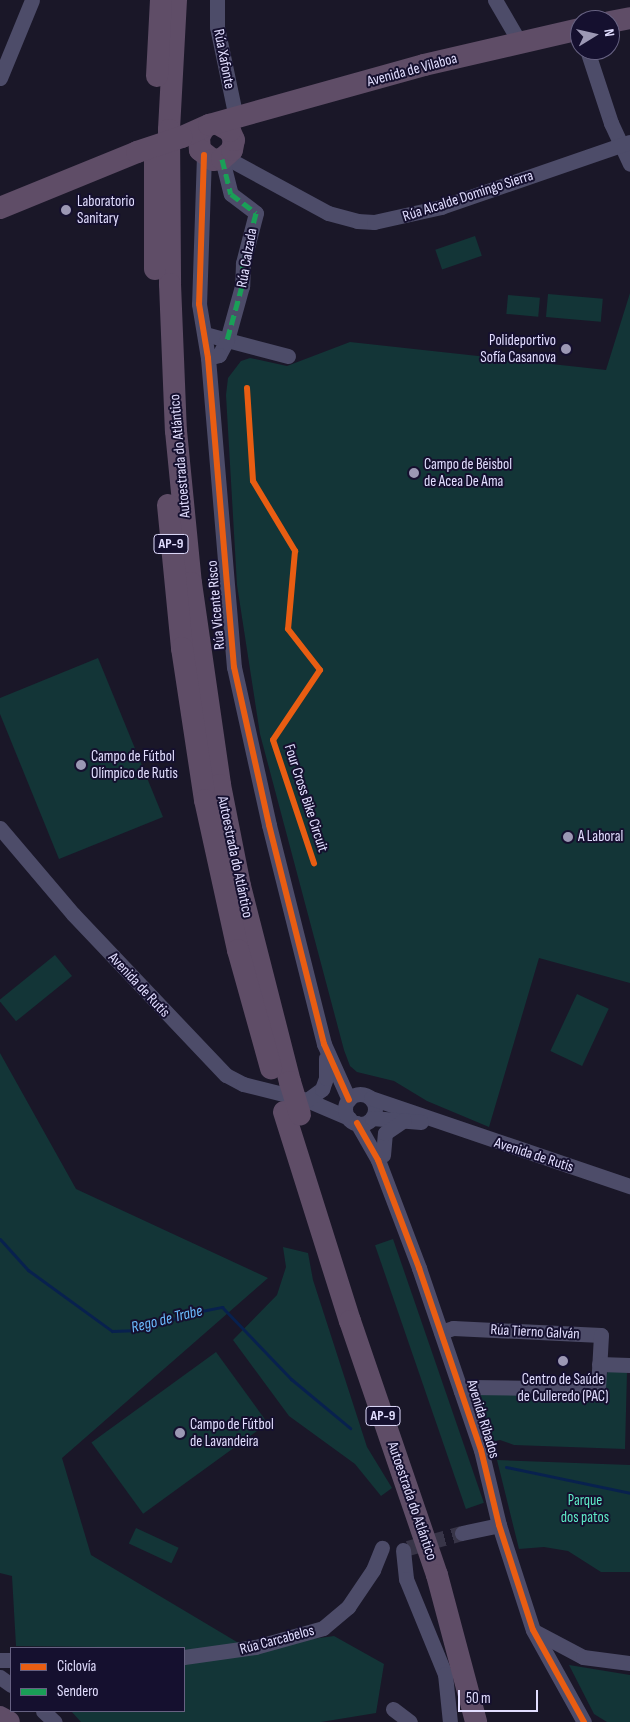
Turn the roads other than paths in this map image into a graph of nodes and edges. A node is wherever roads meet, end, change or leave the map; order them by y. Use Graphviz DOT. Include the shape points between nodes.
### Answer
graph roads {
  1 [pos="32,0"];
  2 [pos="161,0"];
  3 [pos="176,0"];
  4 [pos="217,0"];
  5 [pos="494,0"];
  6 [pos="570,31"];
  7 [pos="520,43"];
  8 [pos="591,60"];
  9 [pos="0,78"];
  10 [pos="218,140"];
  11 [pos="625,143"];
  12 [pos="630,164"];
  13 [pos="0,208"];
  14 [pos="205,334"];
  15 [pos="228,340"];
  16 [pos="288,356"];
  17 [pos="208,358"];
  18 [pos="0,828"];
  19 [pos="324,1044"];
  20 [pos="282,1080"];
  21 [pos="357,1098"];
  22 [pos="297,1109"];
  23 [pos="362,1120"];
  24 [pos="404,1120"];
  25 [pos="438,1123"];
  26 [pos="383,1155"];
  27 [pos="630,1186"];
  28 [pos="394,1201"];
  29 [pos="441,1332"];
  30 [pos="599,1364"];
  31 [pos="630,1365"];
  32 [pos="461,1391"];
  33 [pos="499,1526"];
  34 [pos="462,1533"];
  35 [pos="533,1630"];
  36 [pos="185,1657"];
  37 [pos="583,1657"];
  38 [pos="630,1663"];
  39 [pos="553,1666"];
  40 [pos="393,1709"];
  41 [pos="44,1712"];
  42 [pos="0,1717"];
  43 [pos="9,1722"];
  44 [pos="55,1722"];
  45 [pos="410,1722"];
  46 [pos="450,1722"];
  47 [pos="476,1722"];
  48 [pos="490,1722"];
  49 [pos="584,1722"];
  1 -- 9 [label="street"];
  2 -- 20 [label="highway, Autoestrada do Atlántico / AP-9" via="152,204 159,393 182,648 205,800 238,950"];
  3 -- 20 [label="highway, Autoestrada do Atlántico / AP-9" via="169,130 170,284 176,430 191,584 220,785"];
  4 -- 10 [label="street, Rúa Xafonte"];
  5 -- 7 [label="street"];
  6 -- 7 [label="highway, Avenida de Vilaboa"];
  7 -- 10 [label="highway, Avenida de Vilaboa" via="424,65"];
  8 -- 11 [label="street"];
  10 -- 11 [label="street, Rúa Alcalde Domingo Sierra" via="252,173 344,219 390,221 484,193"];
  10 -- 13 [label="highway, Avenida de Vilaboa, bridge" via="137,152"];
  10 -- 14 [label="street, Rúa Vicente Risco" via="202,186 199,304"];
  10 -- 15 [label="street, Rúa Calzada" via="231,194 256,213"];
  11 -- 12 [label="street"];
  14 -- 15 [label="street"];
  14 -- 17 [label="street, Rúa Vicente Risco"];
  15 -- 16 [label="street"];
  15 -- 17 [label="street" via="219,355"];
  17 -- 19 [label="street, Rúa Vicente Risco" via="234,667 269,825"];
  18 -- 22 [label="street, Avenida de Rutis" via="73,914 226,1075"];
  19 -- 21 [label="street, Rúa Vicente Risco"];
  19 -- 22 [label="street" via="326,1078 322,1089"];
  20 -- 22 [label="highway, AP-9, bridge"];
  21 -- 22 [label="street, Avenida de Rutis"];
  21 -- 23 [label="street" via="346,1110"];
  21 -- 23 [label="street" via="375,1108"];
  21 -- 25 [label="street, Avenida de Rutis"];
  22 -- 23 [label="street, Avenida de Rutis"];
  22 -- 47 [label="highway, Autoestrada do Atlántico / AP-9" via="344,1304 437,1575"];
  22 -- 48 [label="highway, Autoestrada do Atlántico / AP-9" via="451,1574"];
  23 -- 24 [label="street, Avenida de Rutis"];
  23 -- 26 [label="street, Avenida Ribados"];
  23 -- 28 [label="street, Avenida Ribados"];
  24 -- 25 [label="street, Avenida de Rutis"];
  24 -- 26 [label="street" via="386,1133"];
  25 -- 27 [label="street, Avenida de Rutis"];
  26 -- 28 [label="street, Avenida Ribados"];
  28 -- 29 [label="street, Avenida Ribados"];
  29 -- 30 [label="street, Rúa Tierno Galván" via="453,1328 601,1335"];
  29 -- 32 [label="street, Avenida Ribados"];
  30 -- 31 [label="street"];
  30 -- 32 [label="street, Rúa Tierno Galván" via="598,1389 470,1387"];
  32 -- 33 [label="street, Avenida Ribados"];
  33 -- 34 [label="street"];
  33 -- 35 [label="street, Avenida Ribados"];
  35 -- 37 [label="street"];
  35 -- 39 [label="street, Avenida Ribados"];
  36 -- 46 [label="street, Rúa Carcabelos" via="255,1647 323,1628 348,1607 373,1570 396,1551 446,1674"];
  37 -- 38 [label="street"];
  37 -- 39 [label="street" via="559,1659"];
  39 -- 49 [label="street, Avenida Ribados"];
  40 -- 45 [label="street"];
  41 -- 44 [label="street"];
  42 -- 43 [label="highway"];
}
